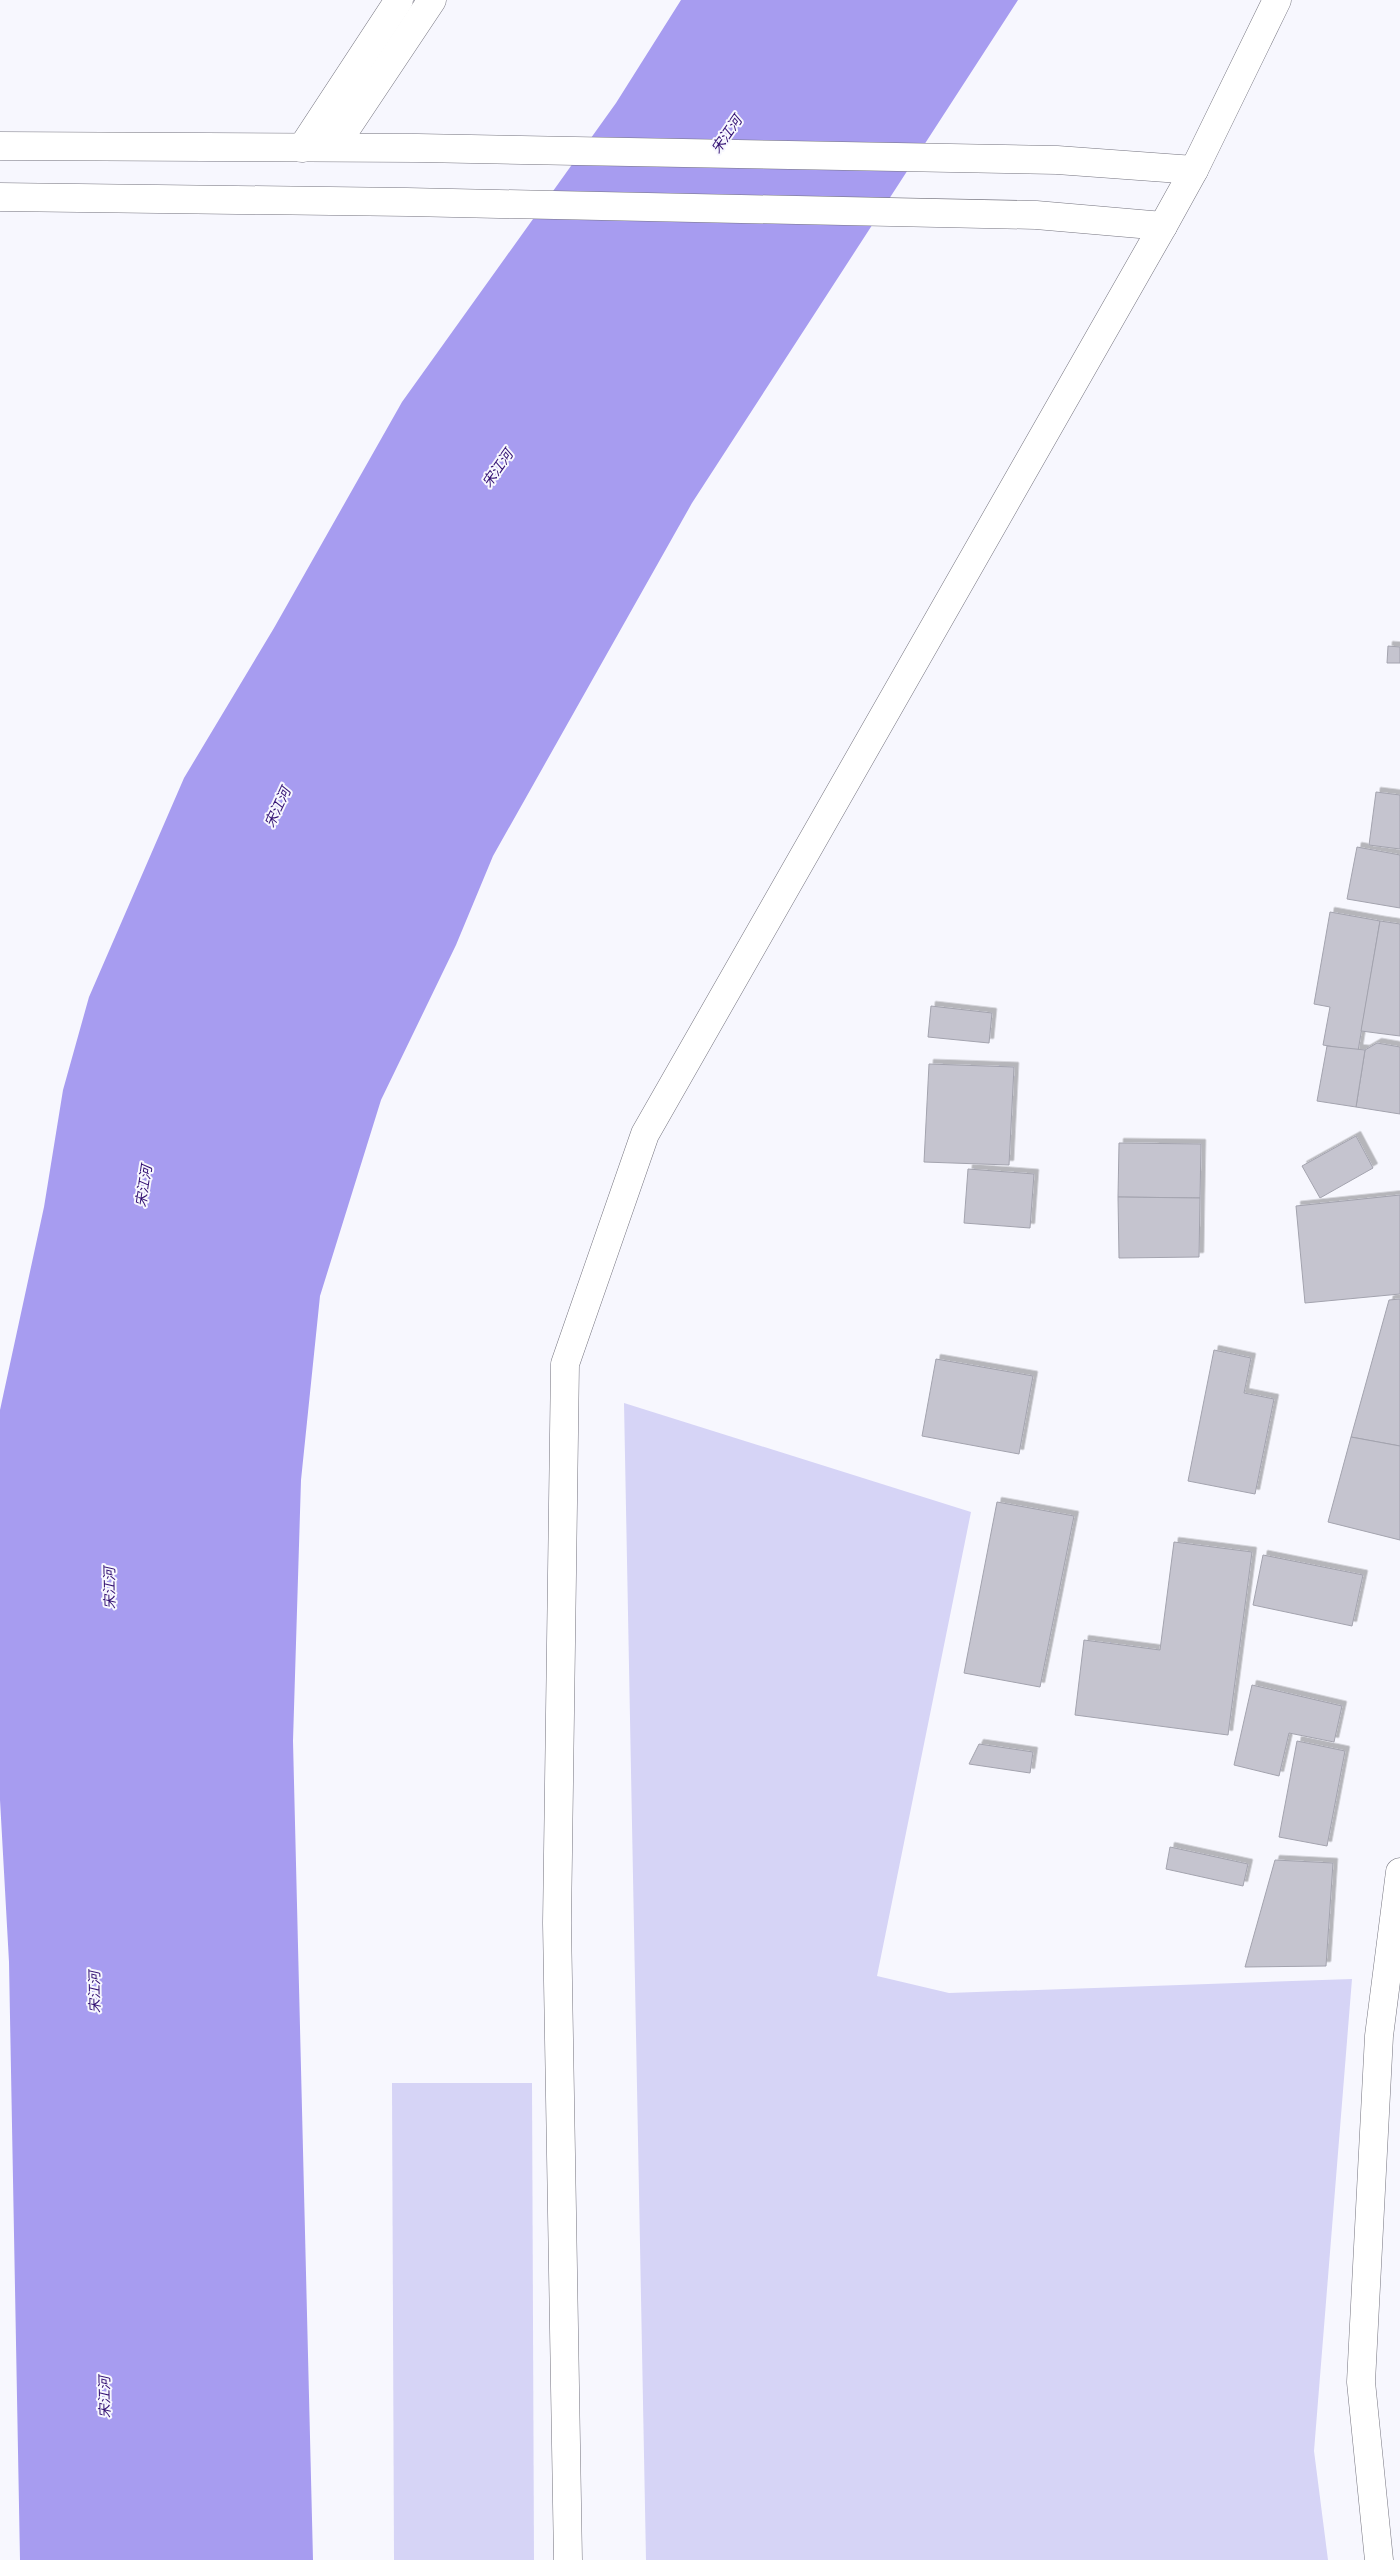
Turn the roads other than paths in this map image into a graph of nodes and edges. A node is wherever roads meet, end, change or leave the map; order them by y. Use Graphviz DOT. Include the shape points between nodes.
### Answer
graph roads {
  1 [pos="399,0"];
  2 [pos="432,0"];
  3 [pos="1277,0"];
  4 [pos="0,146"];
  5 [pos="302,148"];
  6 [pos="334,148"];
  7 [pos="1194,170"];
  8 [pos="0,197"];
  9 [pos="1163,226"];
  10 [pos="1400,1872"];
  11 [pos="568,2560"];
  12 [pos="1379,2560"];
  1 -- 5 [label="main road"];
  2 -- 6 [label="main road"];
  3 -- 7 [label="main road"];
  4 -- 5 [label="main road"];
  5 -- 6 [label="main road"];
  6 -- 7 [label="main road" via="1057,160"];
  7 -- 9 [label="main road"];
  8 -- 9 [label="main road" via="1036,215"];
  9 -- 11 [label="main road" via="645,1134 565,1364 557,1923"];
  10 -- 12 [label="main road" via="1379,2036 1361,2382"];
}
